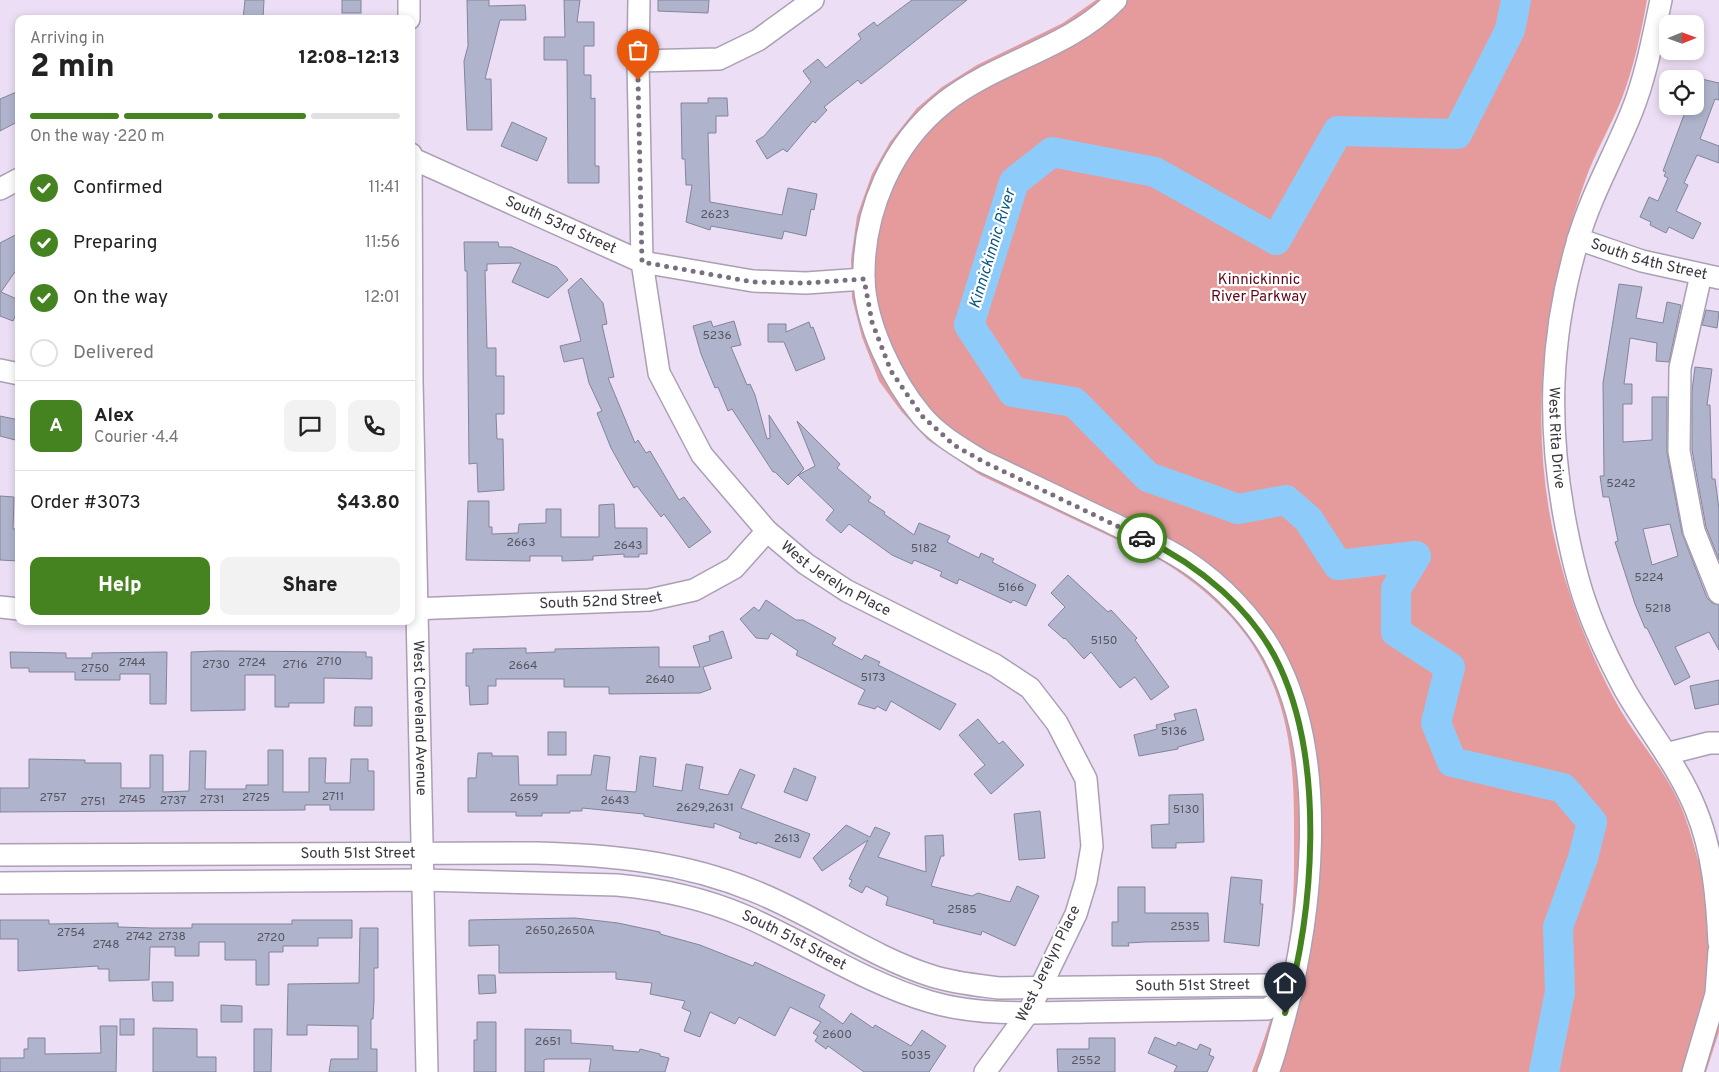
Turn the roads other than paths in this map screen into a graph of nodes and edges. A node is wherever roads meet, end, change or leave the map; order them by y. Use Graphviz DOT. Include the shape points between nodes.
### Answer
graph roads {
  1 [pos="409,0"];
  2 [pos="639,0"];
  3 [pos="813,0"];
  4 [pos="1116,0"];
  5 [pos="1661,0"];
  6 [pos="410,15"];
  7 [pos="638,62"];
  8 [pos="415,160"];
  9 [pos="15,181"];
  10 [pos="0,189"];
  11 [pos="1578,239"];
  12 [pos="642,262"];
  13 [pos="1710,276"];
  14 [pos="864,279"];
  15 [pos="0,370"];
  16 [pos="15,373"];
  17 [pos="767,531"];
  18 [pos="1719,593"];
  19 [pos="0,607"];
  20 [pos="15,608"];
  21 [pos="415,609"];
  22 [pos="415,625"];
  23 [pos="1719,743"];
  24 [pos="1666,754"];
  25 [pos="422,853"];
  26 [pos="0,855"];
  27 [pos="712,875"];
  28 [pos="422,880"];
  29 [pos="0,883"];
  30 [pos="704,902"];
  31 [pos="1719,942"];
  32 [pos="1719,951"];
  33 [pos="1041,986"];
  34 [pos="1291,994"];
  35 [pos="1717,994"];
  36 [pos="1028,1013"];
  37 [pos="426,1072"];
  38 [pos="985,1072"];
  39 [pos="1268,1072"];
  40 [pos="1693,1072"];
  1 -- 6 [label="street"];
  2 -- 7 [label="street, West Jerelyn Place"];
  3 -- 7 [label="street" via="758,40 719,59"];
  4 -- 14 [label="street" via="1080,30 963,89 914,132 894,160 879,190 868,229"];
  5 -- 11 [label="street, West Rita Drive" via="1652,46 1632,110"];
  7 -- 12 [label="street, West Jerelyn Place"];
  8 -- 12 [label="street, South 53rd Street"];
  9 -- 10 [label="street"];
  11 -- 13 [label="street, South 54th Street" via="1642,260"];
  11 -- 24 [label="street, West Rita Drive" via="1556,341 1552,383 1555,460 1562,508 1585,602 1605,650"];
  12 -- 14 [label="street, South 53rd Street" via="753,282"];
  12 -- 17 [label="street, West Jerelyn Place" via="659,373 702,455"];
  13 -- 18 [label="street" via="1680,368 1679,451 1694,531"];
  14 -- 34 [label="street" via="872,322 891,371 922,416 954,445 1164,548 1200,571 1232,600 1260,633 1280,667 1298,717 1308,775 1309,853 1304,930"];
  15 -- 16 [label="street"];
  17 -- 21 [label="street, South 52nd Street" via="734,568 694,590 658,598 598,604"];
  17 -- 33 [label="street, West Jerelyn Place" via="806,564 847,591 995,665 1023,683 1057,723 1086,779 1092,846 1076,914"];
  19 -- 20 [label="street"];
  22 -- 25 [label="street, West Cleveland Avenue"];
  23 -- 24 [label="street"];
  24 -- 31 [label="street, West Rita Drive" via="1696,810 1717,896"];
  25 -- 26 [label="street, South 51st Street"];
  25 -- 27 [label="street, South 51st Street" via="616,857"];
  25 -- 28 [label="street, West Cleveland Avenue"];
  27 -- 30 [label="street"];
  27 -- 33 [label="street, South 51st Street" via="756,892 892,960 931,975 957,983 999,988"];
  28 -- 29 [label="street, South 51st Street"];
  28 -- 30 [label="street, South 51st Street" via="617,885 649,888"];
  28 -- 37 [label="street, West Cleveland Avenue"];
  30 -- 36 [label="street, South 51st Street" via="744,916 881,983 932,1003"];
  32 -- 35 [label="street"];
  33 -- 34 [label="street, South 51st Street" via="1268,985"];
  33 -- 36 [label="street, West Jerelyn Place"];
  34 -- 36 [label="street, South 51st Street" via="1267,1009"];
  34 -- 39 [label="street"];
  35 -- 40 [label="street"];
  36 -- 38 [label="street, West Jerelyn Place"];
}
